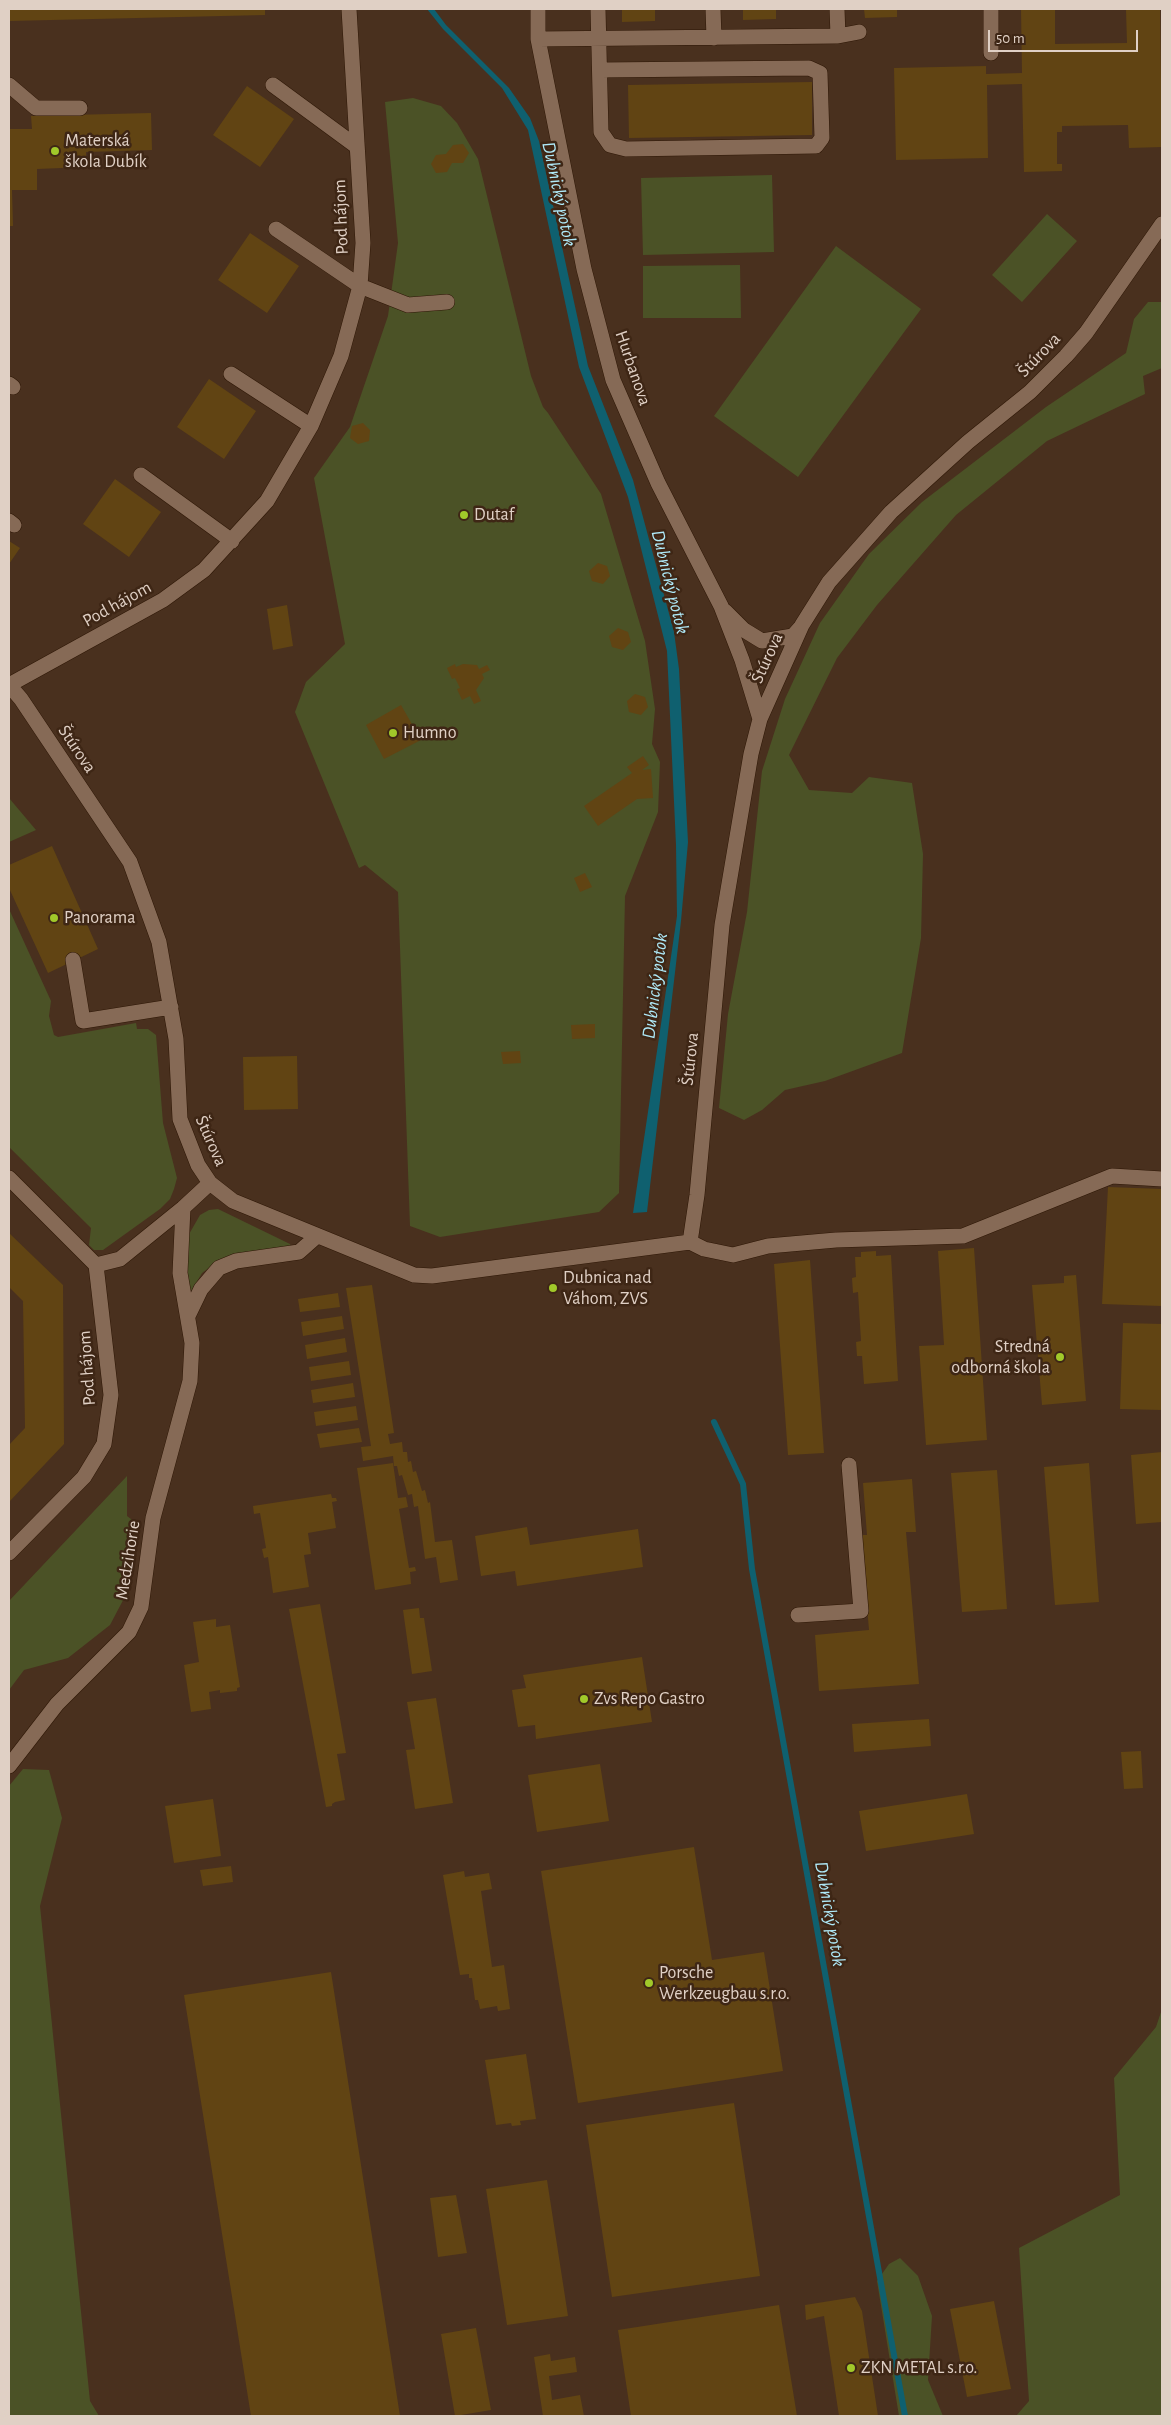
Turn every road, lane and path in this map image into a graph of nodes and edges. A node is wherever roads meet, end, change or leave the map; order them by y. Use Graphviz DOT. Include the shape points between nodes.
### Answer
graph roads {
  1 [pos="349,9"];
  2 [pos="538,9"];
  3 [pos="598,9"];
  4 [pos="713,9"];
  5 [pos="837,9"];
  6 [pos="991,9"];
  7 [pos="859,32"];
  8 [pos="838,36"];
  9 [pos="599,38"];
  10 [pos="714,38"];
  11 [pos="538,39"];
  12 [pos="992,53"];
  13 [pos="600,70"];
  14 [pos="9,85"];
  15 [pos="273,85"];
  16 [pos="80,108"];
  17 [pos="356,146"];
  18 [pos="1162,224"];
  19 [pos="276,229"];
  20 [pos="360,286"];
  21 [pos="447,302"];
  22 [pos="231,374"];
  23 [pos="311,426"];
  24 [pos="141,475"];
  25 [pos="232,541"];
  26 [pos="721,606"];
  27 [pos="802,625"];
  28 [pos="9,685"];
  29 [pos="760,719"];
  30 [pos="73,960"];
  31 [pos="171,1007"];
  32 [pos="9,1178"];
  33 [pos="1162,1178"];
  34 [pos="210,1183"];
  35 [pos="183,1208"];
  36 [pos="317,1236"];
  37 [pos="690,1242"];
  38 [pos="96,1265"];
  39 [pos="188,1316"];
  40 [pos="849,1464"];
  41 [pos="9,1553"];
  42 [pos="798,1615"];
  43 [pos="9,1766"];
  1 -- 17 [label="street, Pod hájom"];
  2 -- 11 [label="street, Hurbanova"];
  3 -- 9 [label="street"];
  4 -- 10 [label="street"];
  5 -- 8 [label="street"];
  6 -- 12 [label="street"];
  7 -- 8 [label="street"];
  8 -- 10 [label="street"];
  9 -- 10 [label="street"];
  9 -- 11 [label="street"];
  9 -- 13 [label="street"];
  11 -- 26 [label="street, Hurbanova" via="584,269 613,380 658,483"];
  13 -- 13 [label="street" via="809,68 820,73 822,138 816,146 626,149 610,145 601,132"];
  14 -- 16 [label="street" via="36,108"];
  15 -- 17 [label="street"];
  17 -- 20 [label="street, Pod hájom" via="363,243"];
  18 -- 27 [label="street, Štúrova" via="1086,333 1066,356 1030,392 968,442 891,512 829,582"];
  19 -- 20 [label="street, Pod hájom"];
  20 -- 21 [label="street" via="408,305"];
  20 -- 23 [label="street, Pod hájom" via="341,356"];
  22 -- 23 [label="street"];
  23 -- 25 [label="street, Pod hájom" via="267,501"];
  24 -- 25 [label="street"];
  25 -- 28 [label="street, Pod hájom" via="204,570 163,600"];
  26 -- 27 [label="street" via="744,630 762,641 793,636"];
  26 -- 29 [label="street, Hurbanova"];
  27 -- 29 [label="street, Štúrova"];
  28 -- 31 [label="street, Štúrova" via="130,862 159,942"];
  29 -- 37 [label="street, Štúrova" via="751,754 722,925"];
  30 -- 31 [label="street" via="83,1021"];
  31 -- 34 [label="street, Štúrova" via="180,1119 198,1165"];
  32 -- 38 [label="street"];
  33 -- 37 [label="street, Štúrova" via="1112,1176 963,1236 836,1240 768,1246 733,1255 704,1249"];
  34 -- 35 [label="street"];
  34 -- 36 [label="street, Štúrova" via="233,1201"];
  35 -- 38 [label="street" via="120,1259"];
  35 -- 39 [label="street, Medzihorie" via="180,1273"];
  36 -- 37 [label="street, Štúrova" via="414,1274 432,1276"];
  36 -- 39 [label="street" via="299,1252 236,1261 220,1268 201,1289"];
  38 -- 41 [label="street, Pod hájom" via="111,1395 104,1444 84,1477"];
  39 -- 43 [label="street, Medzihorie" via="192,1343 190,1381 153,1518 141,1607 129,1632 57,1704"];
  40 -- 42 [label="street" via="861,1611"];
}
